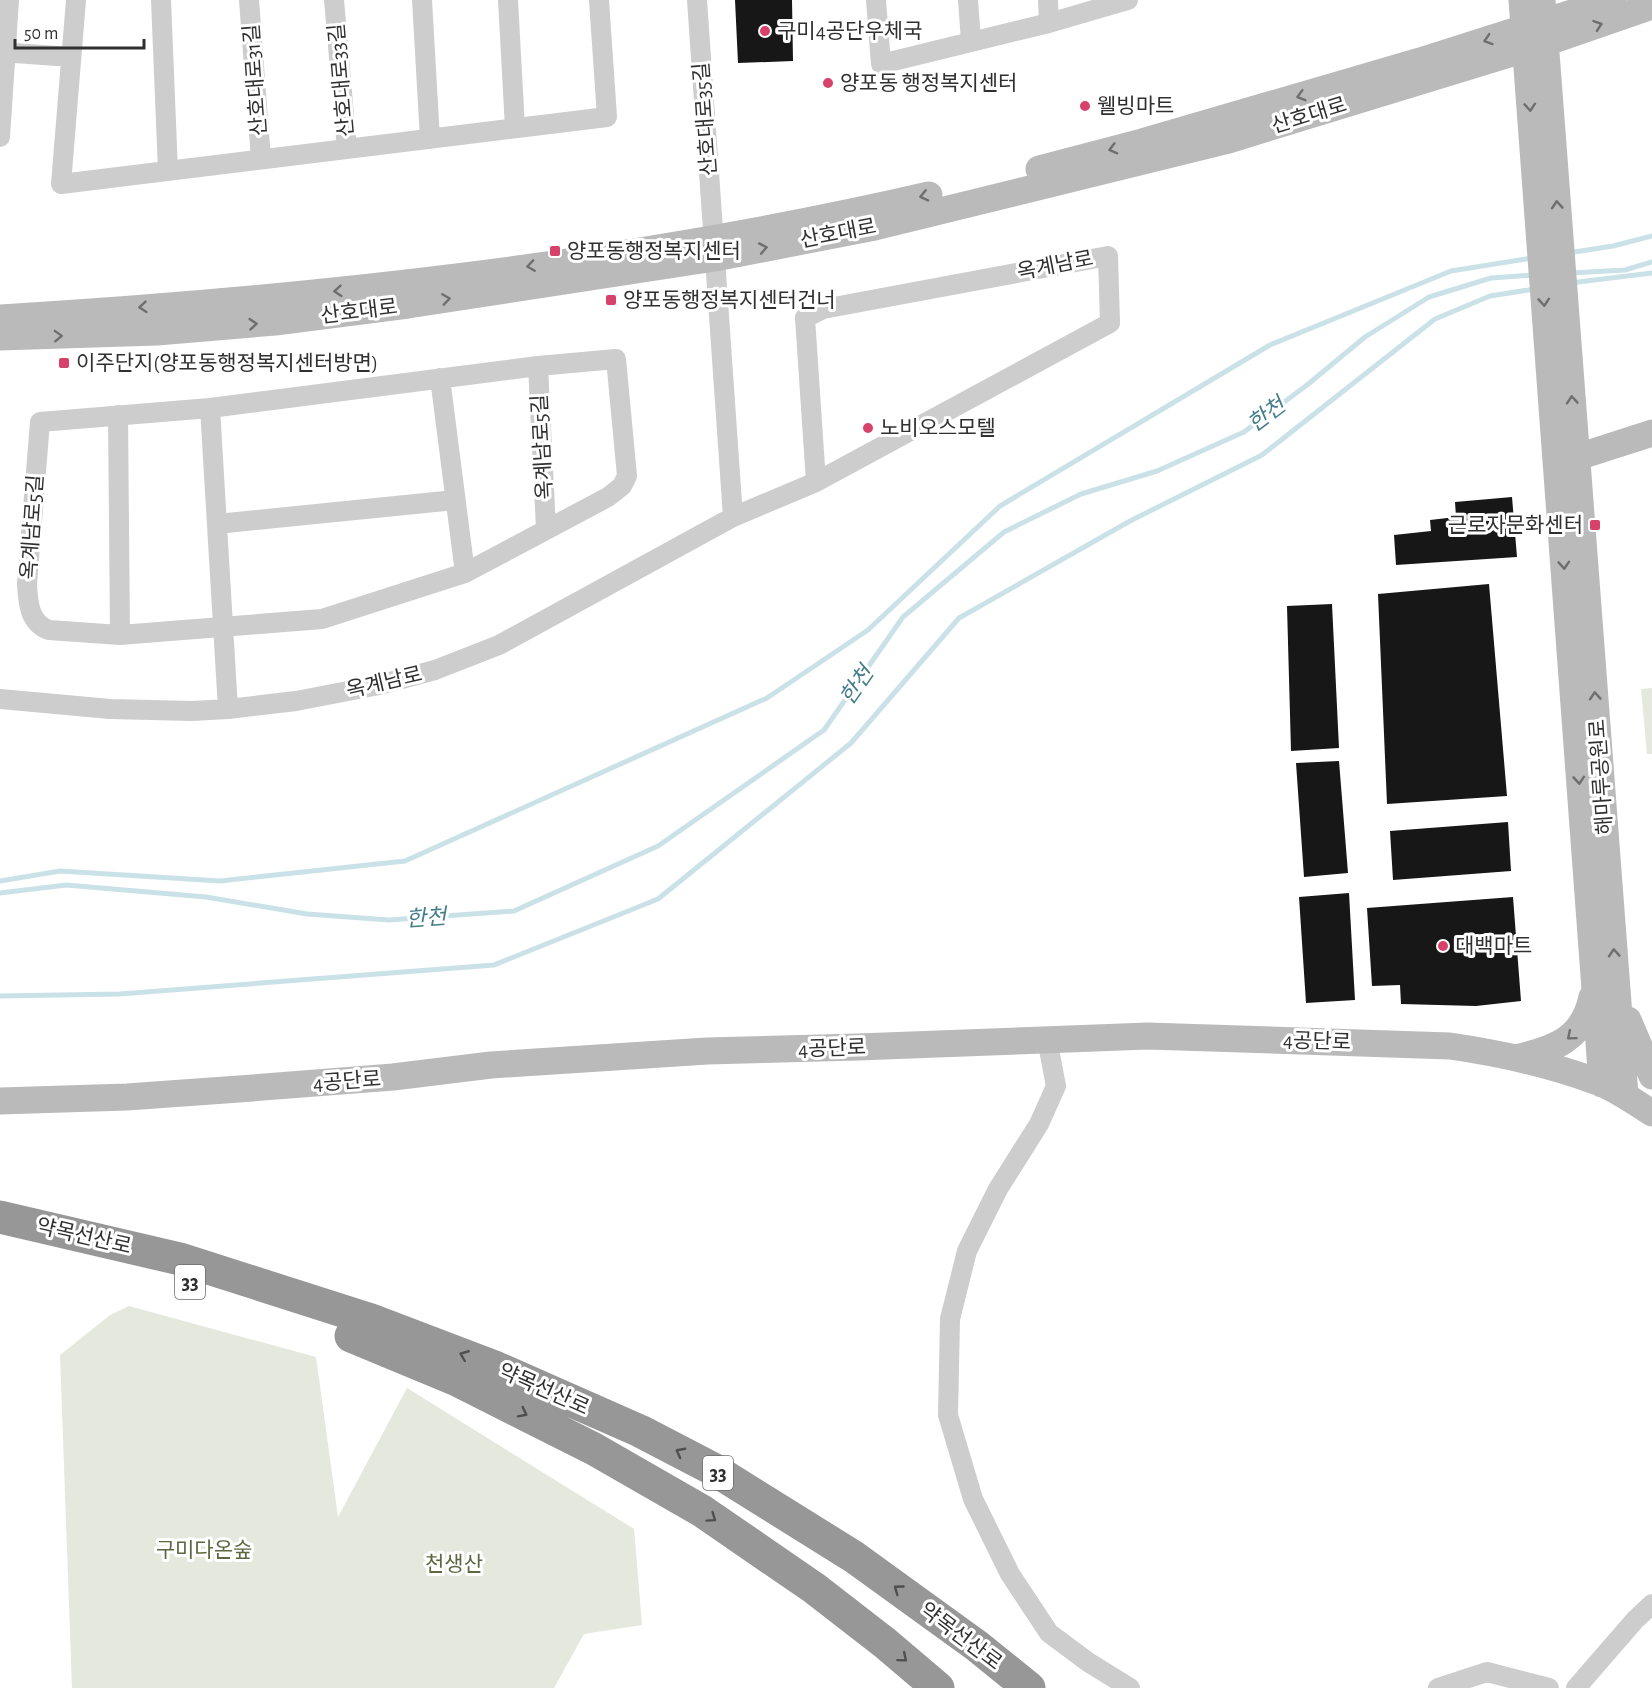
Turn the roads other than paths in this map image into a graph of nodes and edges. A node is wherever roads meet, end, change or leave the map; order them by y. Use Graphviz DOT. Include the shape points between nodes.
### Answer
graph roads {
  1 [pos="9,0"];
  2 [pos="76,0"];
  3 [pos="161,0"];
  4 [pos="249,0"];
  5 [pos="334,0"];
  6 [pos="422,0"];
  7 [pos="508,0"];
  8 [pos="599,0"];
  9 [pos="697,0"];
  10 [pos="876,0"];
  11 [pos="968,0"];
  12 [pos="1048,0"];
  13 [pos="1128,0"];
  14 [pos="1522,0"];
  15 [pos="1613,0"];
  16 [pos="1652,6"];
  17 [pos="1049,23"];
  18 [pos="1536,28"];
  19 [pos="971,41"];
  20 [pos="3,52"];
  21 [pos="71,57"];
  22 [pos="515,128"];
  23 [pos="0,137"];
  24 [pos="430,139"];
  25 [pos="347,149"];
  26 [pos="261,159"];
  27 [pos="168,171"];
  28 [pos="714,248"];
  29 [pos="0,318"];
  30 [pos="0,338"];
  31 [pos="538,366"];
  32 [pos="440,378"];
  33 [pos="210,408"];
  34 [pos="118,415"];
  35 [pos="1652,433"];
  36 [pos="1566,461"];
  37 [pos="816,482"];
  38 [pos="455,500"];
  39 [pos="733,517"];
  40 [pos="217,524"];
  41 [pos="546,530"];
  42 [pos="465,573"];
  43 [pos="223,627"];
  44 [pos="120,634"];
  45 [pos="0,699"];
  46 [pos="228,709"];
  47 [pos="1606,985"];
  48 [pos="1047,1039"];
  49 [pos="1516,1058"];
  50 [pos="1652,1077"];
  51 [pos="1613,1090"];
  52 [pos="0,1101"];
  53 [pos="1652,1113"];
  54 [pos="0,1217"];
  55 [pos="0,1238"];
  56 [pos="373,1332"];
  57 [pos="1652,1604"];
  58 [pos="939,1688"];
  59 [pos="1029,1688"];
  60 [pos="1130,1688"];
  61 [pos="1438,1688"];
  62 [pos="1549,1688"];
  63 [pos="1576,1688"];
  1 -- 20 [label="street"];
  2 -- 21 [label="street, 산호대로31길"];
  3 -- 27 [label="street"];
  4 -- 26 [label="street, 산호대로31길"];
  5 -- 25 [label="street, 산호대로33길"];
  6 -- 24 [label="street"];
  7 -- 22 [label="street"];
  8 -- 22 [label="street, 산호대로33길" via="607,117"];
  9 -- 28 [label="street, 산호대로35길"];
  10 -- 19 [label="street" via="881,64"];
  11 -- 19 [label="street"];
  12 -- 17 [label="street"];
  13 -- 17 [label="street"];
  14 -- 18 [label="street"];
  15 -- 18 [label="street, 산호대로"];
  18 -- 16 [label="street, 산호대로, one-way"];
  17 -- 19 [label="street"];
  18 -- 28 [label="street, 산호대로" via="1153,139"];
  18 -- 36 [label="street, 해마루공원로"];
  20 -- 21 [label="street"];
  20 -- 23 [label="street"];
  21 -- 27 [label="street, 산호대로31길" via="62,184"];
  22 -- 24 [label="street, 산호대로33길"];
  24 -- 25 [label="street, 산호대로33길"];
  25 -- 26 [label="street, 산호대로31길"];
  26 -- 27 [label="street, 산호대로31길"];
  28 -- 29 [label="street, 산호대로, one-way" via="360,290"];
  30 -- 28 [label="street, 산호대로, one-way" via="157,332 275,322 408,305"];
  28 -- 39 [label="street"];
  31 -- 32 [label="street, 옥계남로5길"];
  31 -- 41 [label="street, 옥계남로5길"];
  31 -- 41 [label="street, 옥계남로5길" via="616,359 627,476 622,486 608,496"];
  32 -- 33 [label="street, 옥계남로5길"];
  32 -- 38 [label="street"];
  33 -- 34 [label="street, 옥계남로5길"];
  33 -- 40 [label="street"];
  34 -- 44 [label="street"];
  34 -- 44 [label="street, 옥계남로5길" via="40,422 27,584 30,611 41,627"];
  35 -- 36 [label="street"];
  36 -- 47 [label="street, 해마루공원로"];
  37 -- 37 [label="street, 옥계남로" via="806,318 823,309 1108,256 1110,323"];
  37 -- 39 [label="street, 옥계남로"];
  38 -- 40 [label="street"];
  38 -- 42 [label="street"];
  39 -- 46 [label="street, 옥계남로" via="499,645 435,670 317,697"];
  40 -- 43 [label="street"];
  41 -- 42 [label="street, 옥계남로5길"];
  42 -- 43 [label="street, 옥계남로5길" via="322,619"];
  43 -- 44 [label="street, 옥계남로5길"];
  43 -- 46 [label="street"];
  45 -- 46 [label="street, 옥계남로" via="110,708"];
  47 -- 49 [label="street, one-way" via="1578,1030 1565,1041"];
  47 -- 50 [label="street"];
  47 -- 51 [label="street, 해마루공원로"];
  48 -- 49 [label="street, 4공단로" via="1148,1036 1450,1046"];
  48 -- 52 [label="street, 4공단로" via="707,1051 491,1065 239,1089"];
  48 -- 60 [label="street" via="1056,1086 1039,1124 998,1189 967,1251 950,1319 948,1415 973,1499 1010,1574 1048,1634"];
  49 -- 51 [label="street, 4공단로"];
  51 -- 53 [label="street, 4공단로"];
  54 -- 56 [label="highway, 약목선산로 / 33" via="180,1259"];
  55 -- 56 [label="highway, 약목선산로 / 33" via="132,1266"];
  56 -- 58 [label="highway, 약목선산로 / 33, one-way" via="702,1511 814,1588"];
  59 -- 56 [label="highway, 약목선산로 / 33, one-way" via="855,1557 713,1470 640,1431 507,1372"];
  57 -- 63 [label="street"];
  61 -- 62 [label="street" via="1487,1672"];
}
